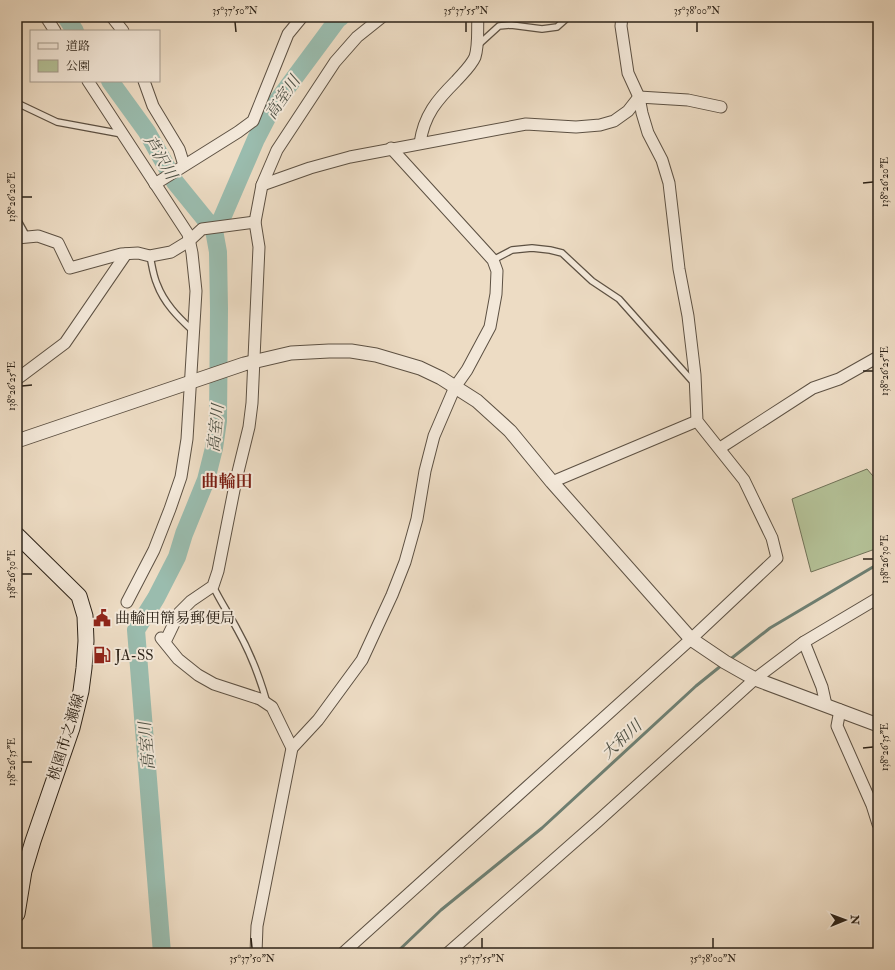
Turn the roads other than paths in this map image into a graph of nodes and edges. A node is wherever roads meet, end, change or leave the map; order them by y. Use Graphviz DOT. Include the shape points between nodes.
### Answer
graph roads {
  1 [pos="46,17"];
  2 [pos="112,17"];
  3 [pos="302,17"];
  4 [pos="382,17"];
  5 [pos="478,17"];
  6 [pos="622,17"];
  7 [pos="566,19"];
  8 [pos="54,30"];
  9 [pos="122,30"];
  10 [pos="477,46"];
  11 [pos="89,82"];
  12 [pos="144,82"];
  13 [pos="639,97"];
  14 [pos="17,103"];
  15 [pos="721,107"];
  16 [pos="122,134"];
  17 [pos="420,143"];
  18 [pos="391,148"];
  19 [pos="182,167"];
  20 [pos="158,182"];
  21 [pos="262,185"];
  22 [pos="17,219"];
  23 [pos="249,223"];
  24 [pos="22,238"];
  25 [pos="189,241"];
  26 [pos="126,254"];
  27 [pos="150,256"];
  28 [pos="493,260"];
  29 [pos="194,331"];
  30 [pos="878,357"];
  31 [pos="249,364"];
  32 [pos="17,379"];
  33 [pos="193,382"];
  34 [pos="696,384"];
  35 [pos="455,387"];
  36 [pos="697,421"];
  37 [pos="17,441"];
  38 [pos="720,448"];
  39 [pos="552,482"];
  40 [pos="17,535"];
  41 [pos="213,586"];
  42 [pos="876,601"];
  43 [pos="127,602"];
  44 [pos="695,641"];
  45 [pos="804,642"];
  46 [pos="753,678"];
  47 [pos="267,704"];
  48 [pos="826,705"];
  49 [pos="840,710"];
  50 [pos="878,725"];
  51 [pos="292,748"];
  52 [pos="878,824"];
  53 [pos="17,914"];
  54 [pos="256,953"];
  55 [pos="343,953"];
  56 [pos="448,953"];
  1 -- 8 [label="street"];
  2 -- 9 [label="street"];
  3 -- 19 [label="street" via="288,34 253,121"];
  4 -- 21 [label="street" via="357,37 335,62 277,150"];
  5 -- 10 [label="street"];
  6 -- 13 [label="street" via="628,73"];
  7 -- 10 [label="lane" via="557,27 499,26"];
  10 -- 17 [label="street" via="468,68 438,99 428,116"];
  11 -- 16 [label="street"];
  12 -- 19 [label="street" via="153,106 179,148"];
  13 -- 15 [label="street" via="688,100"];
  13 -- 17 [label="street" via="628,111 614,121 600,125 526,124"];
  13 -- 34 [label="street" via="648,133 662,160 669,183"];
  14 -- 16 [label="lane" via="57,122"];
  16 -- 20 [label="street"];
  17 -- 18 [label="street"];
  18 -- 21 [label="street" via="310,168"];
  18 -- 28 [label="street"];
  19 -- 20 [label="street"];
  20 -- 25 [label="street" via="188,234"];
  21 -- 23 [label="street"];
  22 -- 24 [label="lane"];
  23 -- 25 [label="street" via="202,229"];
  23 -- 31 [label="street" via="259,247"];
  24 -- 26 [label="street" via="38,236 58,243 70,268"];
  25 -- 27 [label="street" via="171,252"];
  25 -- 29 [label="street" via="196,291"];
  26 -- 27 [label="street"];
  26 -- 32 [label="street" via="66,343"];
  27 -- 29 [label="lane" via="162,297 175,314"];
  28 -- 34 [label="lane" via="512,250 532,248 562,253 592,281 619,299"];
  28 -- 35 [label="street" via="497,279 490,327"];
  29 -- 33 [label="street"];
  30 -- 38 [label="street" via="839,379 813,388"];
  31 -- 33 [label="street"];
  31 -- 35 [label="street" via="291,353 351,351 376,355 420,368"];
  31 -- 41 [label="street" via="252,403 249,427"];
  33 -- 37 [label="street"];
  33 -- 43 [label="street" via="181,477 154,550"];
  34 -- 36 [label="street"];
  35 -- 39 [label="street" via="477,402 510,431"];
  35 -- 51 [label="street" via="434,436 417,519 405,562 392,595 362,660 318,720"];
  36 -- 38 [label="street"];
  36 -- 39 [label="street"];
  38 -- 44 [label="street" via="744,480 772,538 777,558"];
  39 -- 44 [label="street"];
  40 -- 53 [label="main road, 桃園市之瀬線" via="79,596 85,616 86,641 81,691 72,728 24,870"];
  41 -- 47 [label="lane" via="237,629 262,683"];
  41 -- 47 [label="street" via="179,613 163,640 178,659 198,675 214,684 260,699"];
  42 -- 45 [label="street"];
  44 -- 46 [label="street"];
  44 -- 55 [label="street"];
  45 -- 46 [label="street"];
  45 -- 48 [label="street" via="822,687"];
  46 -- 48 [label="street"];
  46 -- 56 [label="street" via="598,821"];
  47 -- 51 [label="street" via="272,707"];
  48 -- 49 [label="street"];
  49 -- 50 [label="street"];
  49 -- 52 [label="street" via="837,726"];
  51 -- 54 [label="street" via="257,926"];
}
